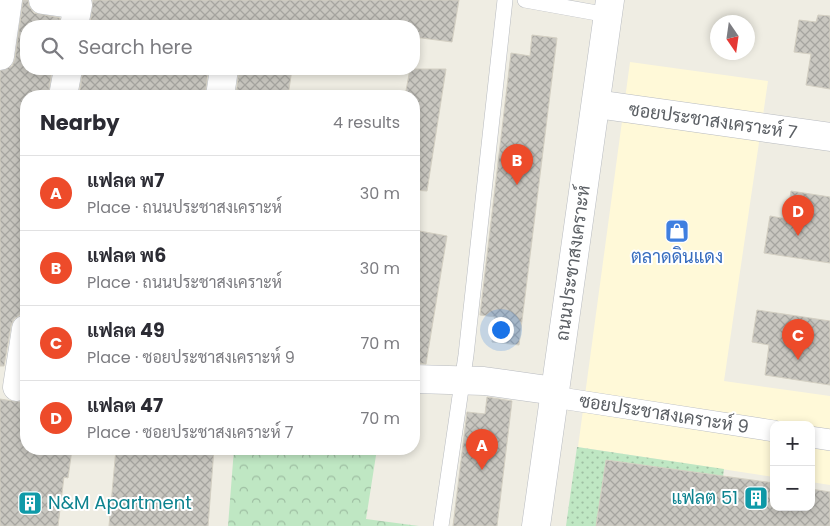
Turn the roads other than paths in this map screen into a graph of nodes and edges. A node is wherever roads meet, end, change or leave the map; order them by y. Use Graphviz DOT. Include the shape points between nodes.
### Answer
graph roads {
  1 [pos="8,0"];
  2 [pos="43,0"];
  3 [pos="505,0"];
  4 [pos="525,0"];
  5 [pos="609,8"];
  6 [pos="76,16"];
  7 [pos="0,56"];
  8 [pos="67,75"];
  9 [pos="223,75"];
  10 [pos="64,90"];
  11 [pos="221,90"];
  12 [pos="596,104"];
  13 [pos="830,137"];
  14 [pos="20,358"];
  15 [pos="420,379"];
  16 [pos="462,380"];
  17 [pos="14,387"];
  18 [pos="554,394"];
  19 [pos="770,431"];
  20 [pos="815,438"];
  21 [pos="830,440"];
  22 [pos="441,526"];
  23 [pos="536,526"];
  1 -- 7 [label="street"];
  2 -- 6 [label="street"];
  3 -- 16 [label="lane"];
  4 -- 5 [label="lane"];
  5 -- 12 [label="street, ถนนประชาสงเคราะห์"];
  8 -- 10 [label="street"];
  9 -- 11 [label="street"];
  12 -- 13 [label="street, ซอยประชาสงเคราะห์ 7"];
  12 -- 18 [label="street, ถนนประชาสงเคราะห์"];
  14 -- 17 [label="street"];
  15 -- 16 [label="street"];
  16 -- 18 [label="street"];
  16 -- 22 [label="lane"];
  18 -- 19 [label="street, ซอยประชาสงเคราะห์ 9"];
  18 -- 23 [label="street, ถนนประชาสงเคราะห์"];
  20 -- 21 [label="street"];
}
